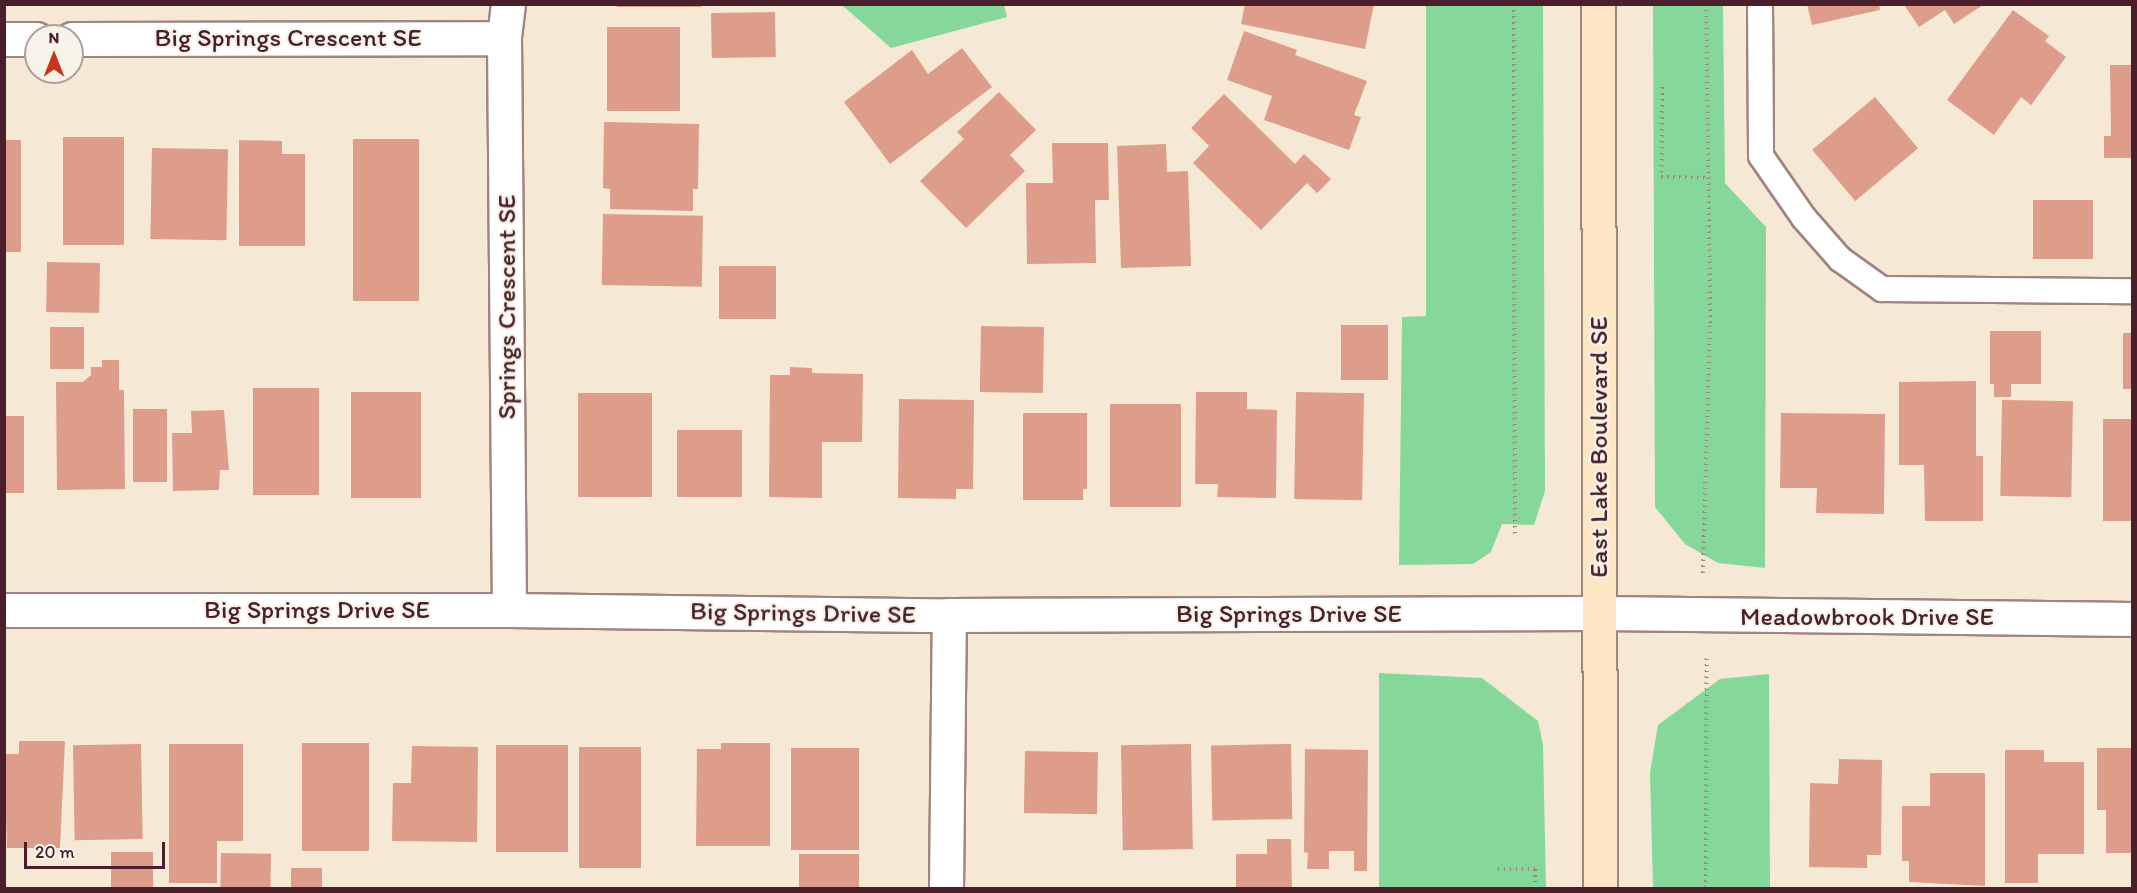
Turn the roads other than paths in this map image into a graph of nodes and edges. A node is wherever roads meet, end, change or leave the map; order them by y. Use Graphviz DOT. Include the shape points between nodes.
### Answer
graph roads {
  1 [pos="508,4"];
  2 [pos="1598,4"];
  3 [pos="1761,4"];
  4 [pos="504,38"];
  5 [pos="4,39"];
  6 [pos="24,39"];
  7 [pos="84,39"];
  8 [pos="2133,291"];
  9 [pos="4,610"];
  10 [pos="509,610"];
  11 [pos="1600,613"];
  12 [pos="949,615"];
  13 [pos="2133,619"];
  14 [pos="946,888"];
  15 [pos="1600,888"];
  1 -- 4 [label="street, Springs Crescent SE"];
  2 -- 11 [label="main road, East Lake Boulevard SE"];
  3 -- 8 [label="lane" via="1761,156 1804,218 1840,259 1882,289"];
  4 -- 7 [label="street, Big Springs Crescent SE"];
  4 -- 10 [label="street, Springs Crescent SE"];
  5 -- 6 [label="street"];
  9 -- 10 [label="street, Big Springs Drive SE"];
  10 -- 12 [label="street, Big Springs Drive SE"];
  11 -- 12 [label="street, Big Springs Drive SE"];
  11 -- 13 [label="street, Meadowbrook Drive SE"];
  11 -- 15 [label="main road, East Lake Boulevard SE"];
  12 -- 14 [label="street"];
}
